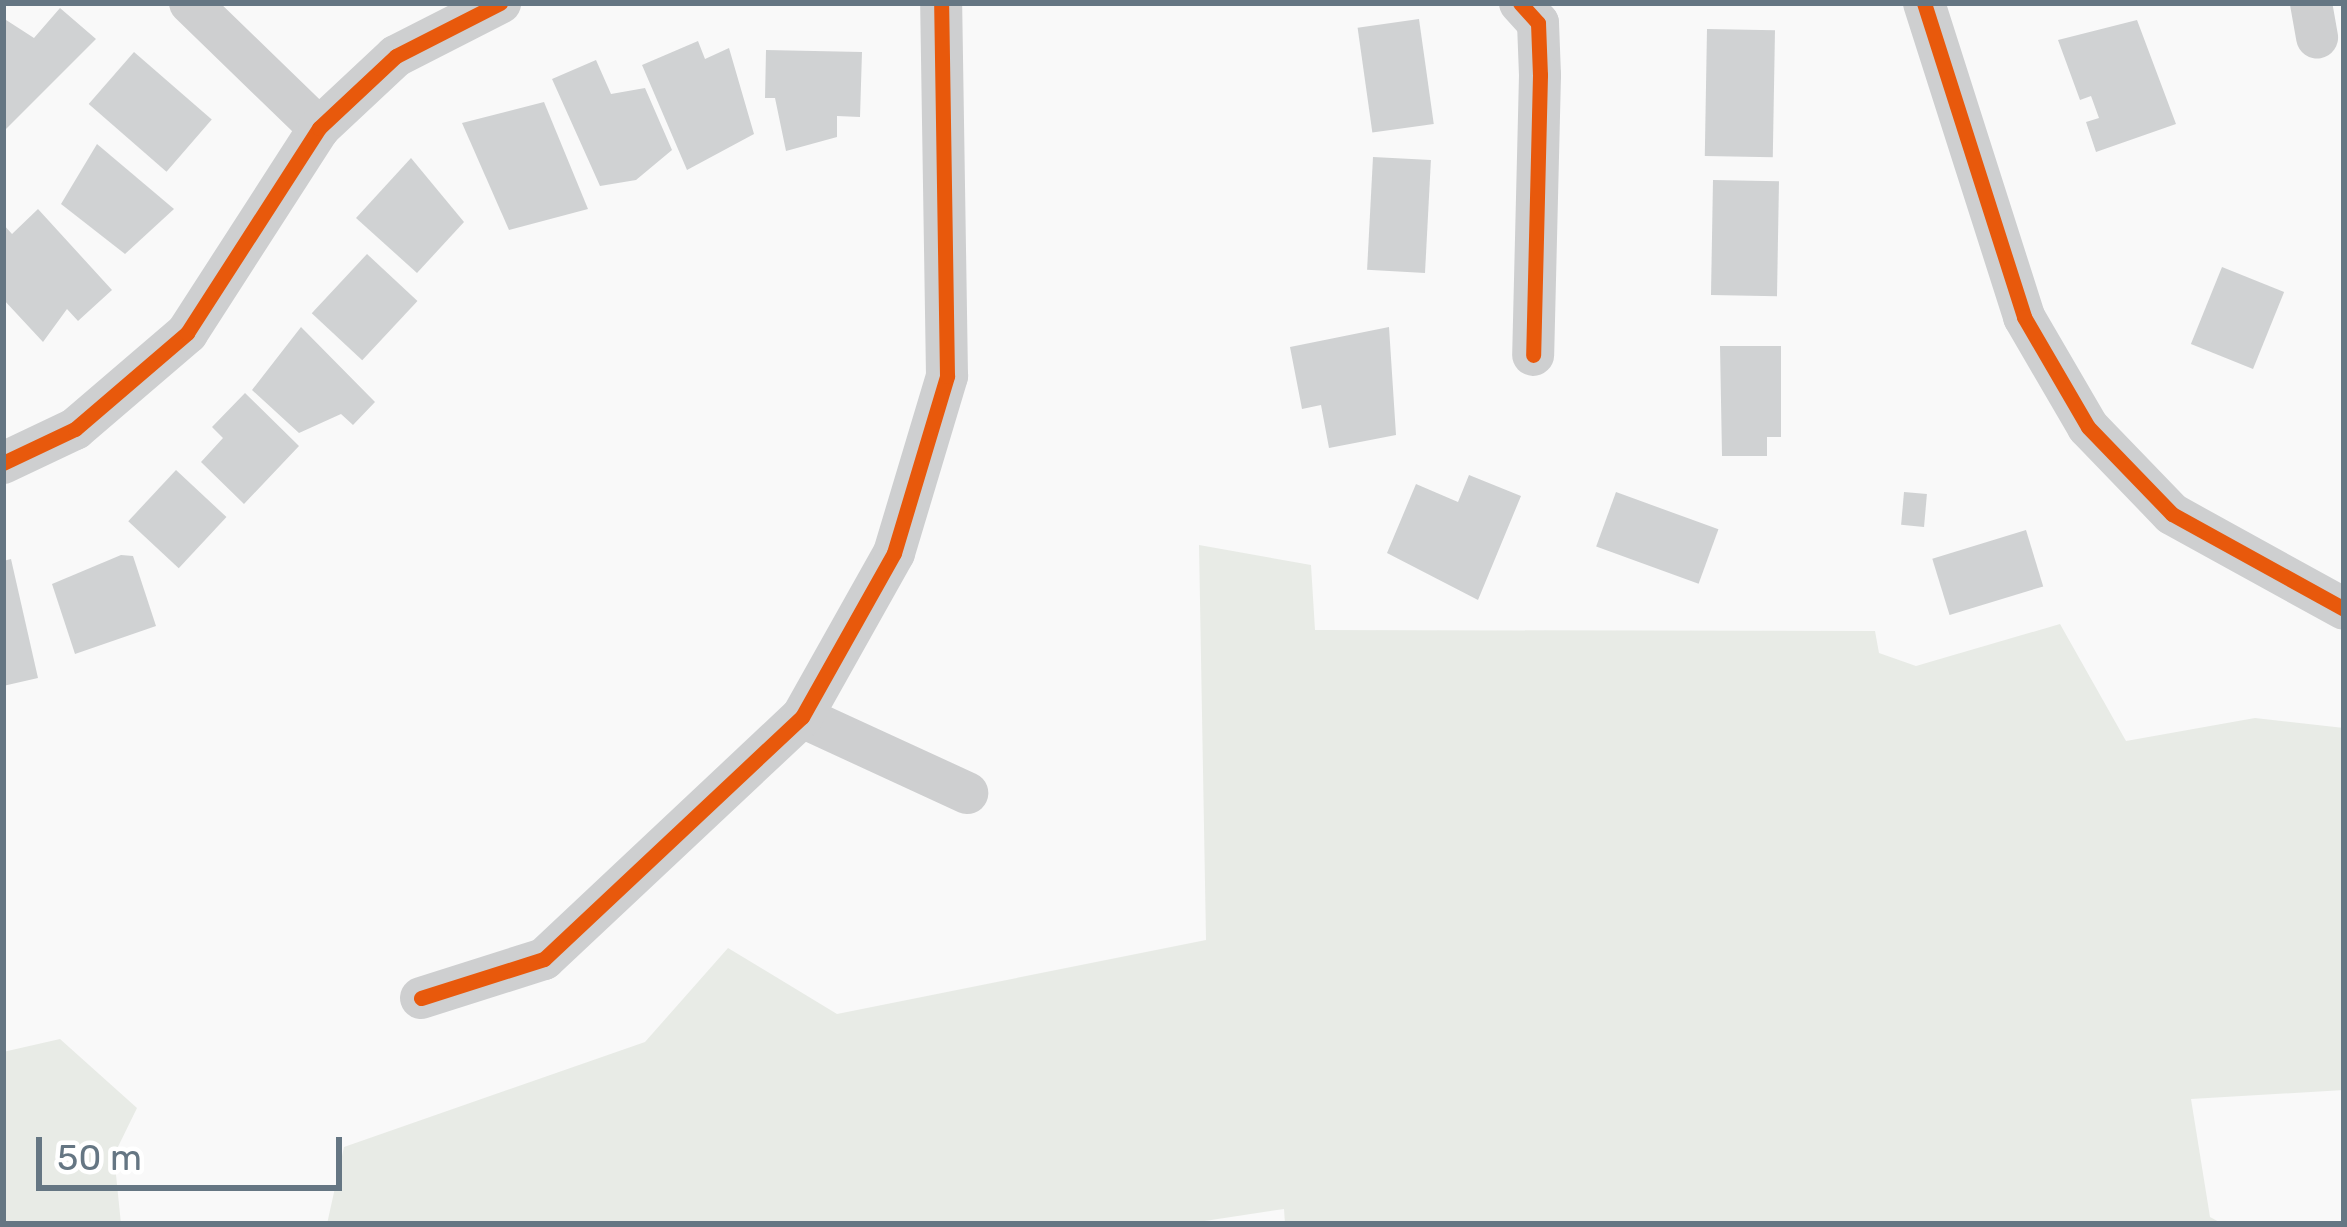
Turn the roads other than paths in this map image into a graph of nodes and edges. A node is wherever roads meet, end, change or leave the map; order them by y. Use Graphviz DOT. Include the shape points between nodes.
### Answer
graph roads {
  1 [pos="190,3"];
  2 [pos="500,3"];
  3 [pos="941,3"];
  4 [pos="1520,3"];
  5 [pos="1924,3"];
  6 [pos="319,128"];
  7 [pos="1533,355"];
  8 [pos="3,463"];
  9 [pos="2344,609"];
  10 [pos="802,716"];
  11 [pos="968,793"];
  12 [pos="421,998"];
  1 -- 6 [label="street"];
  2 -- 6 [label="street" via="395,56"];
  3 -- 10 [label="street" via="947,376 894,553"];
  4 -- 7 [label="street" via="1538,23 1540,75"];
  5 -- 9 [label="street" via="2024,317 2088,427 2172,514"];
  6 -- 8 [label="street" via="187,334 75,429"];
  10 -- 11 [label="street"];
  10 -- 12 [label="street" via="544,958"];
}
